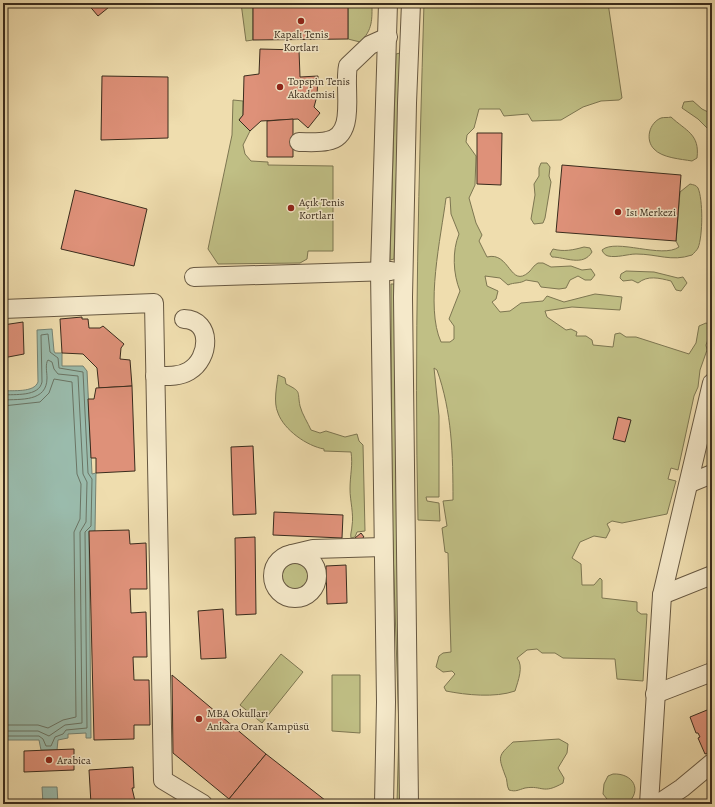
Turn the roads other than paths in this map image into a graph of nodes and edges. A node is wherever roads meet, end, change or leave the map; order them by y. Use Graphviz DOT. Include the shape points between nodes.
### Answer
graph roads {
  1 [pos="388,3"];
  2 [pos="411,3"];
  3 [pos="388,37"];
  4 [pos="298,142"];
  5 [pos="380,271"];
  6 [pos="404,271"];
  7 [pos="194,277"];
  8 [pos="3,309"];
  9 [pos="184,319"];
  10 [pos="155,376"];
  11 [pos="712,383"];
  12 [pos="712,474"];
  13 [pos="690,483"];
  14 [pos="383,546"];
  15 [pos="312,555"];
  16 [pos="712,575"];
  17 [pos="662,595"];
  18 [pos="712,672"];
  19 [pos="655,694"];
  20 [pos="712,762"];
  21 [pos="203,804"];
  22 [pos="384,804"];
  23 [pos="409,804"];
  24 [pos="649,804"];
  25 [pos="658,804"];
  1 -- 3 [label="street"];
  2 -- 6 [label="street" via="406,103"];
  3 -- 4 [label="street" via="370,45 348,66 346,124 339,136 327,142"];
  3 -- 5 [label="street"];
  5 -- 6 [label="street"];
  5 -- 7 [label="street"];
  5 -- 14 [label="street"];
  6 -- 23 [label="street"];
  8 -- 10 [label="street" via="154,303"];
  9 -- 10 [label="street" via="195,322 203,332 206,339 204,354 195,367 183,374"];
  10 -- 21 [label="street" via="163,780"];
  11 -- 13 [label="street"];
  12 -- 13 [label="street"];
  13 -- 17 [label="street"];
  14 -- 15 [label="street"];
  14 -- 22 [label="street" via="386,702"];
  15 -- 15 [label="street" via="317,575 313,588 302,596 289,597 278,589 273,576 278,562 291,554"];
  16 -- 17 [label="street"];
  17 -- 19 [label="street"];
  18 -- 19 [label="street"];
  19 -- 24 [label="street"];
  20 -- 25 [label="street" via="682,788"];
}
